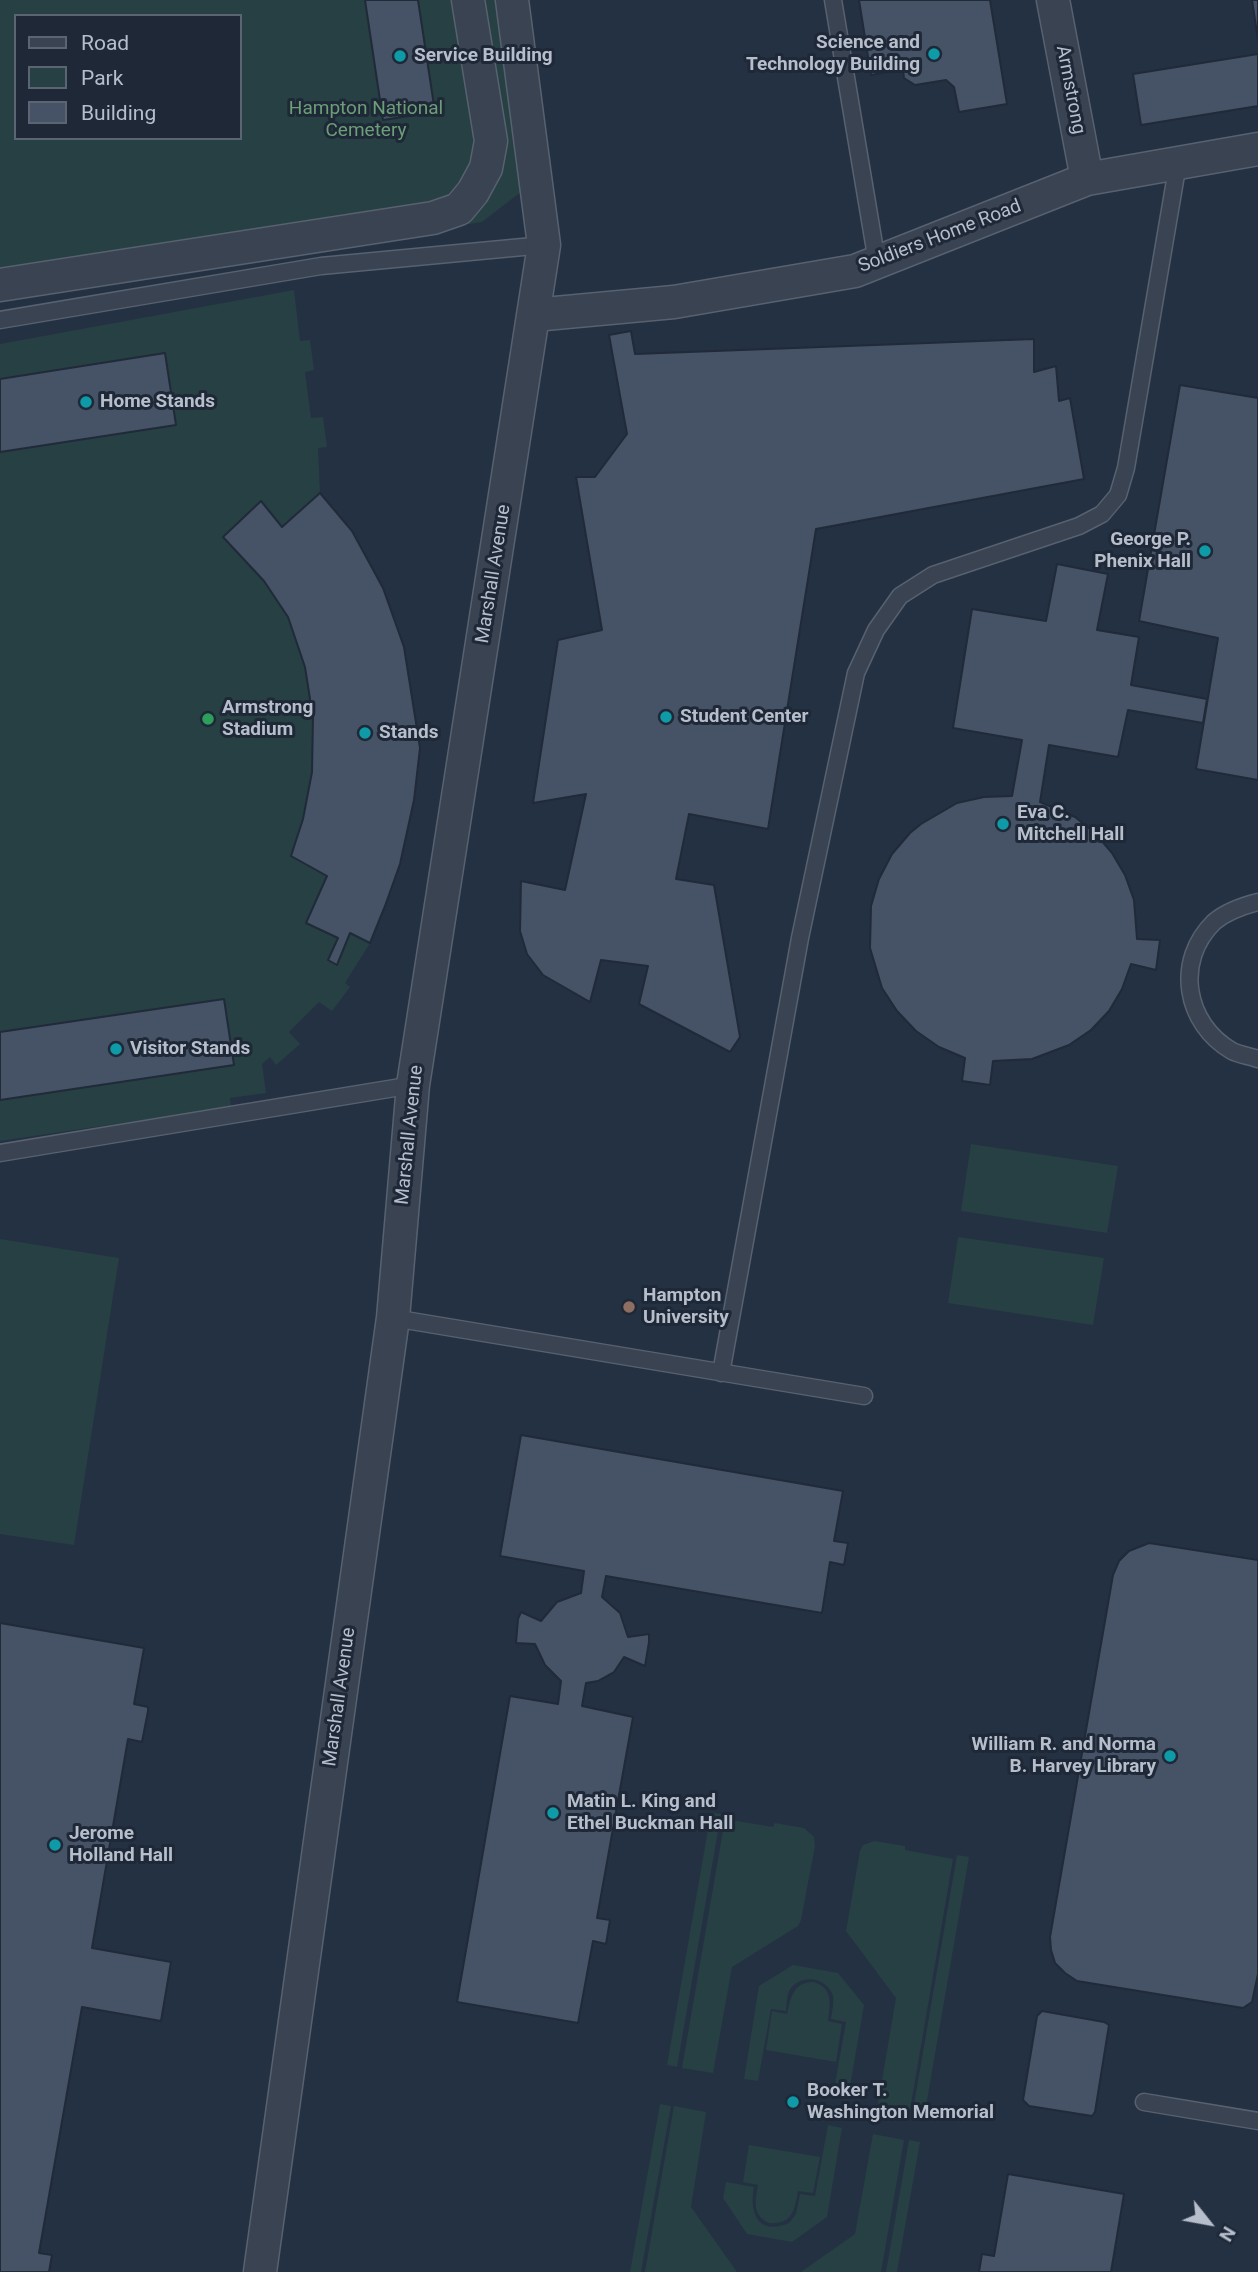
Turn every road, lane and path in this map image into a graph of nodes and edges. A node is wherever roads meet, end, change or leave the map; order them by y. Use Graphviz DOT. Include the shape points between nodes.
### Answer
graph roads {
  1 [pos="468,0"];
  2 [pos="512,0"];
  3 [pos="833,0"];
  4 [pos="1053,0"];
  5 [pos="1258,149"];
  6 [pos="1178,163"];
  7 [pos="1087,179"];
  8 [pos="544,245"];
  9 [pos="877,262"];
  10 [pos="0,285"];
  11 [pos="534,315"];
  12 [pos="0,320"];
  13 [pos="1258,902"];
  14 [pos="1258,1059"];
  15 [pos="413,1085"];
  16 [pos="0,1153"];
  17 [pos="393,1318"];
  18 [pos="721,1373"];
  19 [pos="864,1396"];
  20 [pos="1144,2102"];
  21 [pos="1258,2121"];
  22 [pos="260,2272"];
  1 -- 10 [label="street" via="491,141 486,168 459,209 433,218"];
  2 -- 8 [label="street, Marshall Avenue"];
  3 -- 9 [label="lane"];
  4 -- 7 [label="street, Armstrong"];
  5 -- 6 [label="street, Soldiers Home Road"];
  6 -- 7 [label="street, Soldiers Home Road"];
  6 -- 18 [label="lane" via="1118,495 1102,514 1079,526 933,575 901,596 876,630 856,673 800,938"];
  7 -- 9 [label="street, Soldiers Home Road"];
  8 -- 11 [label="street, Marshall Avenue"];
  8 -- 12 [label="lane" via="321,266"];
  9 -- 11 [label="street, Soldiers Home Road" via="855,271 674,302"];
  11 -- 15 [label="street, Marshall Avenue"];
  13 -- 14 [label="lane" via="1235,908 1208,929 1192,958 1189,980 1191,1002 1215,1039"];
  15 -- 16 [label="lane"];
  15 -- 17 [label="street, Marshall Avenue"];
  17 -- 18 [label="lane"];
  17 -- 22 [label="street, Marshall Avenue"];
  18 -- 19 [label="lane"];
  20 -- 21 [label="lane"];
}
